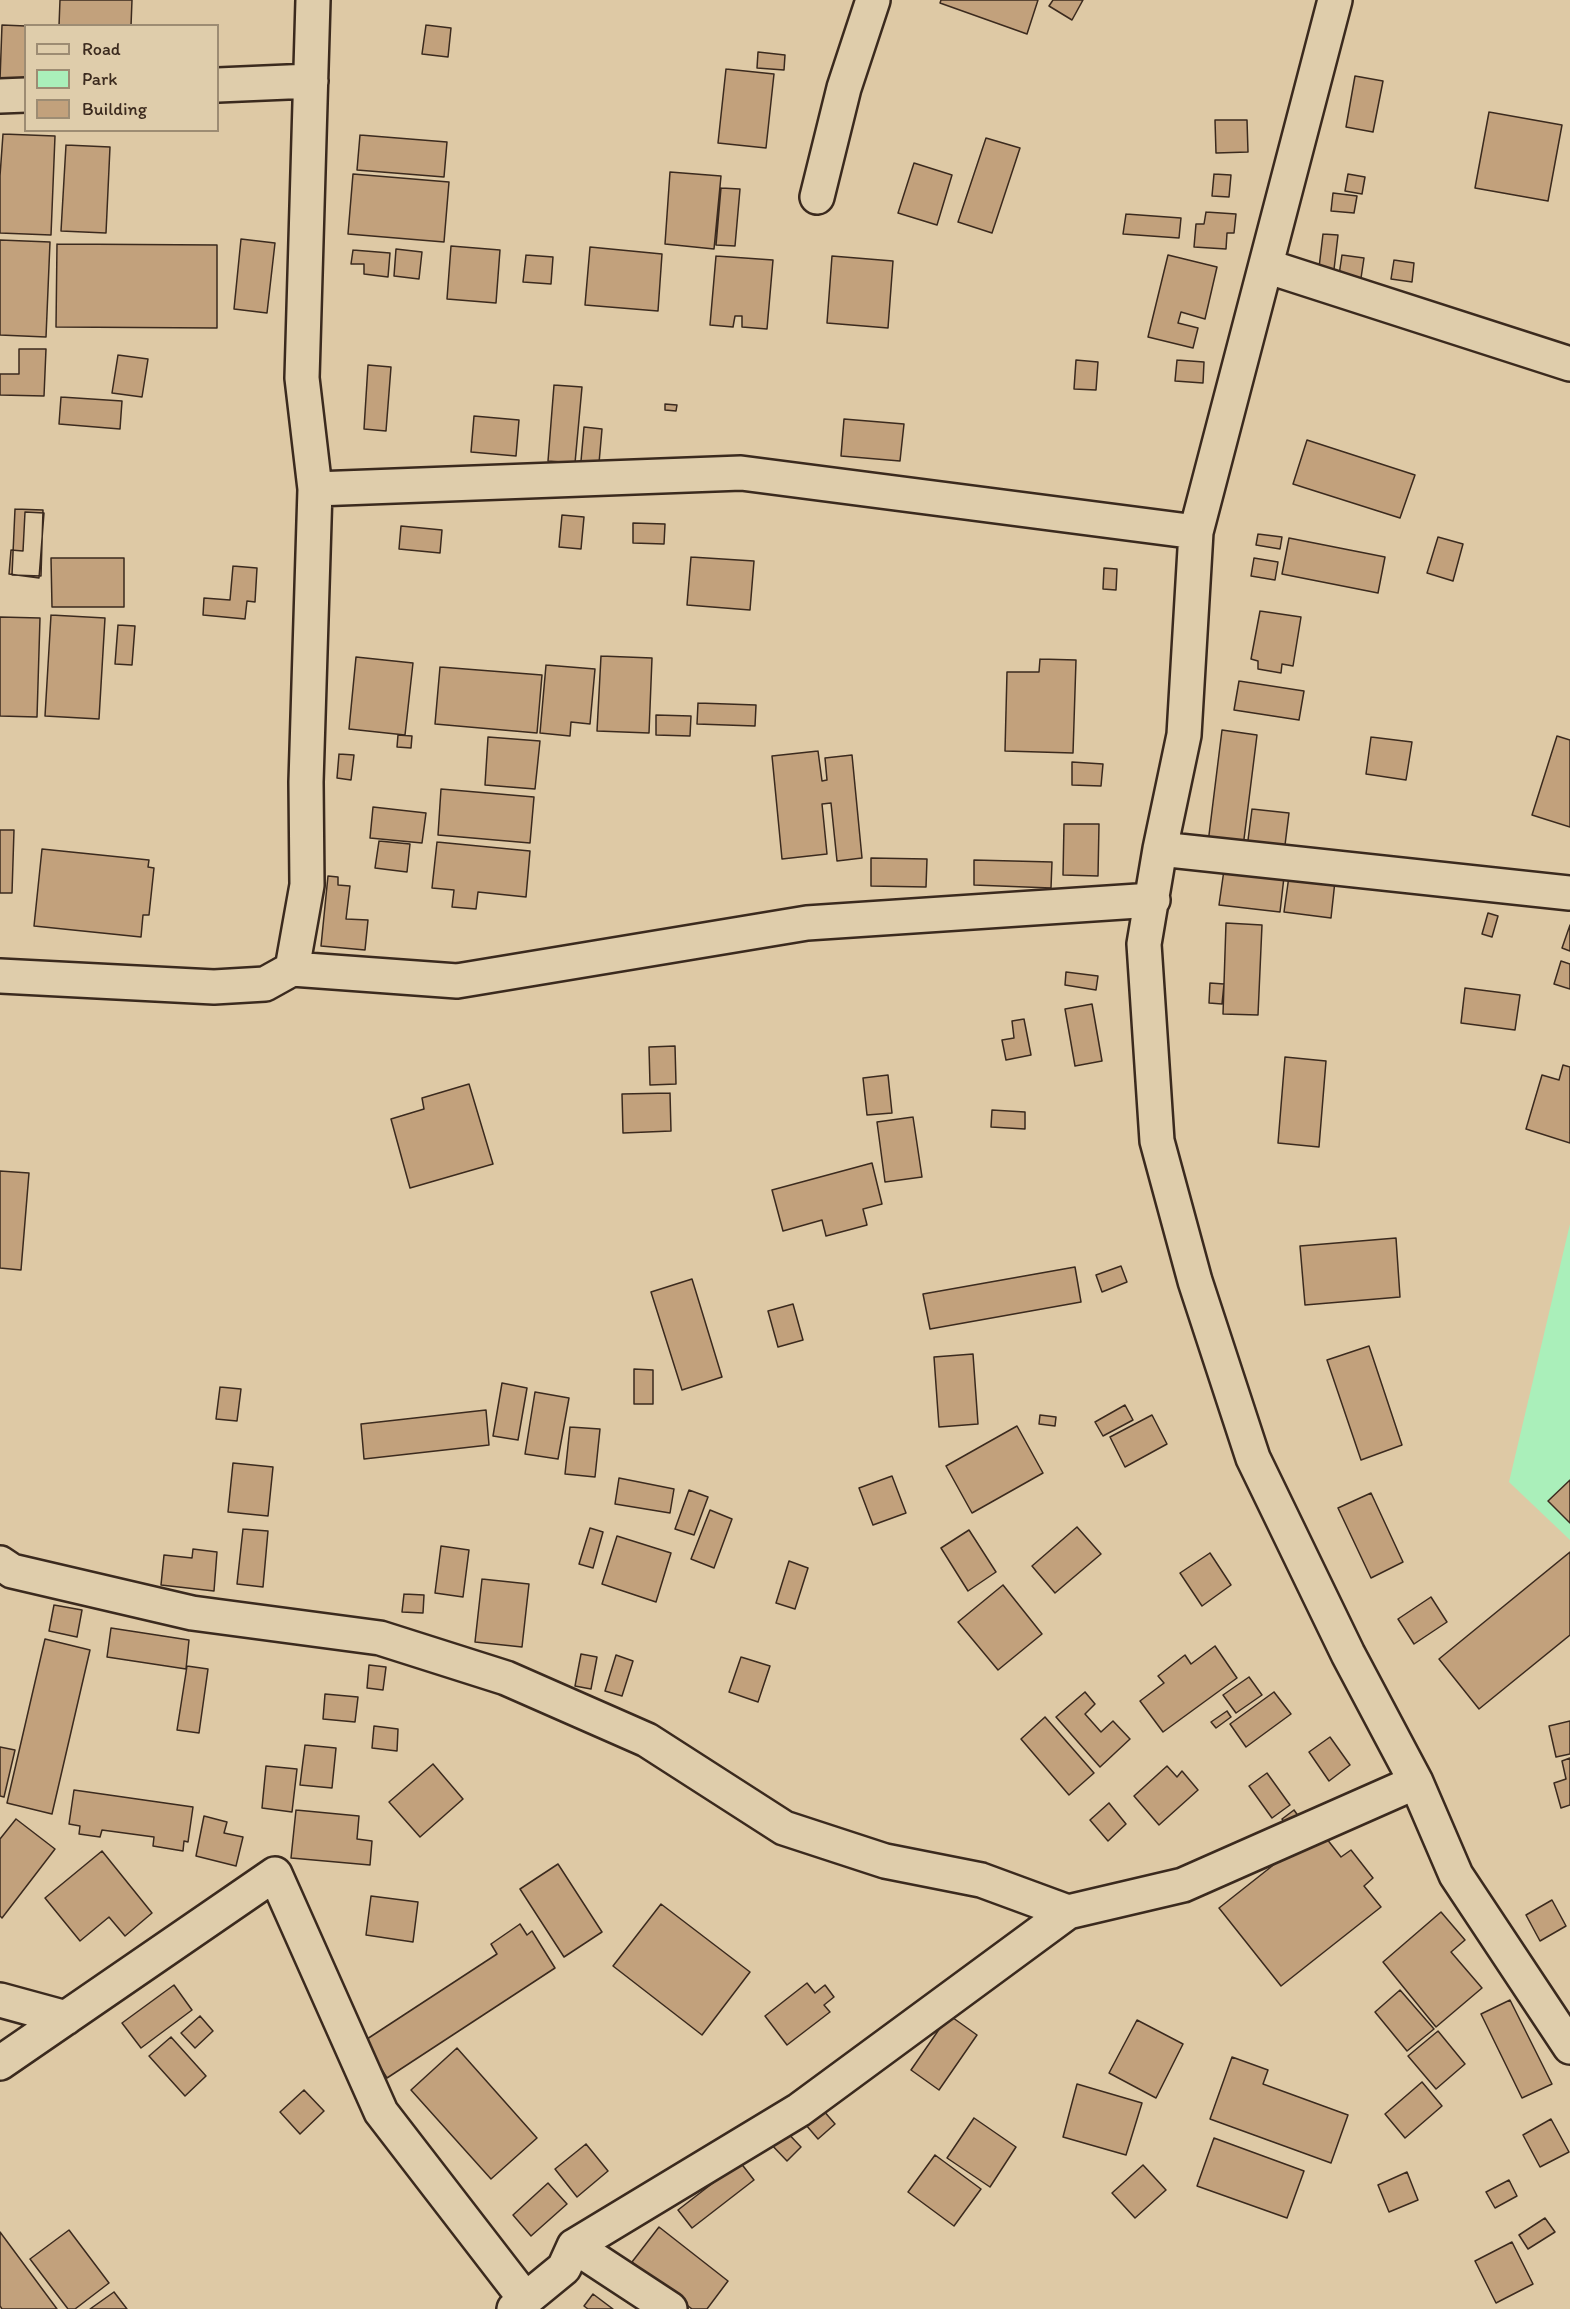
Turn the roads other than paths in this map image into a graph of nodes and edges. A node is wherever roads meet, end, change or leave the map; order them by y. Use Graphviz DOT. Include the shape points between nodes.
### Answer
graph roads {
  1 [pos="313,0"];
  2 [pos="873,0"];
  3 [pos="1335,0"];
  4 [pos="310,81"];
  5 [pos="219,86"];
  6 [pos="24,95"];
  7 [pos="0,96"];
  8 [pos="817,197"];
  9 [pos="1266,266"];
  10 [pos="1570,364"];
  11 [pos="315,489"];
  12 [pos="1196,532"];
  13 [pos="1160,849"];
  14 [pos="1570,893"];
  15 [pos="1153,900"];
  16 [pos="292,969"];
  17 [pos="0,976"];
  18 [pos="0,1563"];
  19 [pos="1416,1782"];
  20 [pos="1068,1912"];
  21 [pos="0,2000"];
  22 [pos="66,2018"];
  23 [pos="1570,2047"];
  24 [pos="0,2063"];
  25 [pos="574,2246"];
  26 [pos="520,2304"];
  27 [pos="670,2309"];
  1 -- 4 [label="street"];
  2 -- 8 [label="street" via="844,88"];
  3 -- 9 [label="street"];
  4 -- 5 [label="street"];
  4 -- 11 [label="street" via="302,378"];
  6 -- 7 [label="street"];
  9 -- 10 [label="street"];
  9 -- 12 [label="street"];
  11 -- 12 [label="street" via="741,474"];
  11 -- 16 [label="street" via="306,782 307,885"];
  12 -- 13 [label="street" via="1184,735"];
  13 -- 14 [label="street"];
  13 -- 15 [label="street"];
  15 -- 16 [label="street" via="807,922 457,981"];
  15 -- 19 [label="street" via="1144,945 1157,1141 1195,1281 1253,1458 1348,1654"];
  16 -- 17 [label="street" via="265,984 214,987"];
  18 -- 20 [label="street" via="12,1571 192,1613 380,1638 506,1678 647,1740 784,1828 885,1861 981,1880"];
  19 -- 20 [label="street" via="1183,1885"];
  19 -- 23 [label="street" via="1456,1875"];
  20 -- 25 [label="street" via="799,2110"];
  21 -- 22 [label="street"];
  22 -- 24 [label="street"];
  22 -- 26 [label="street" via="275,1874 381,2112"];
  25 -- 26 [label="street" via="564,2268"];
  25 -- 27 [label="street"];
}
